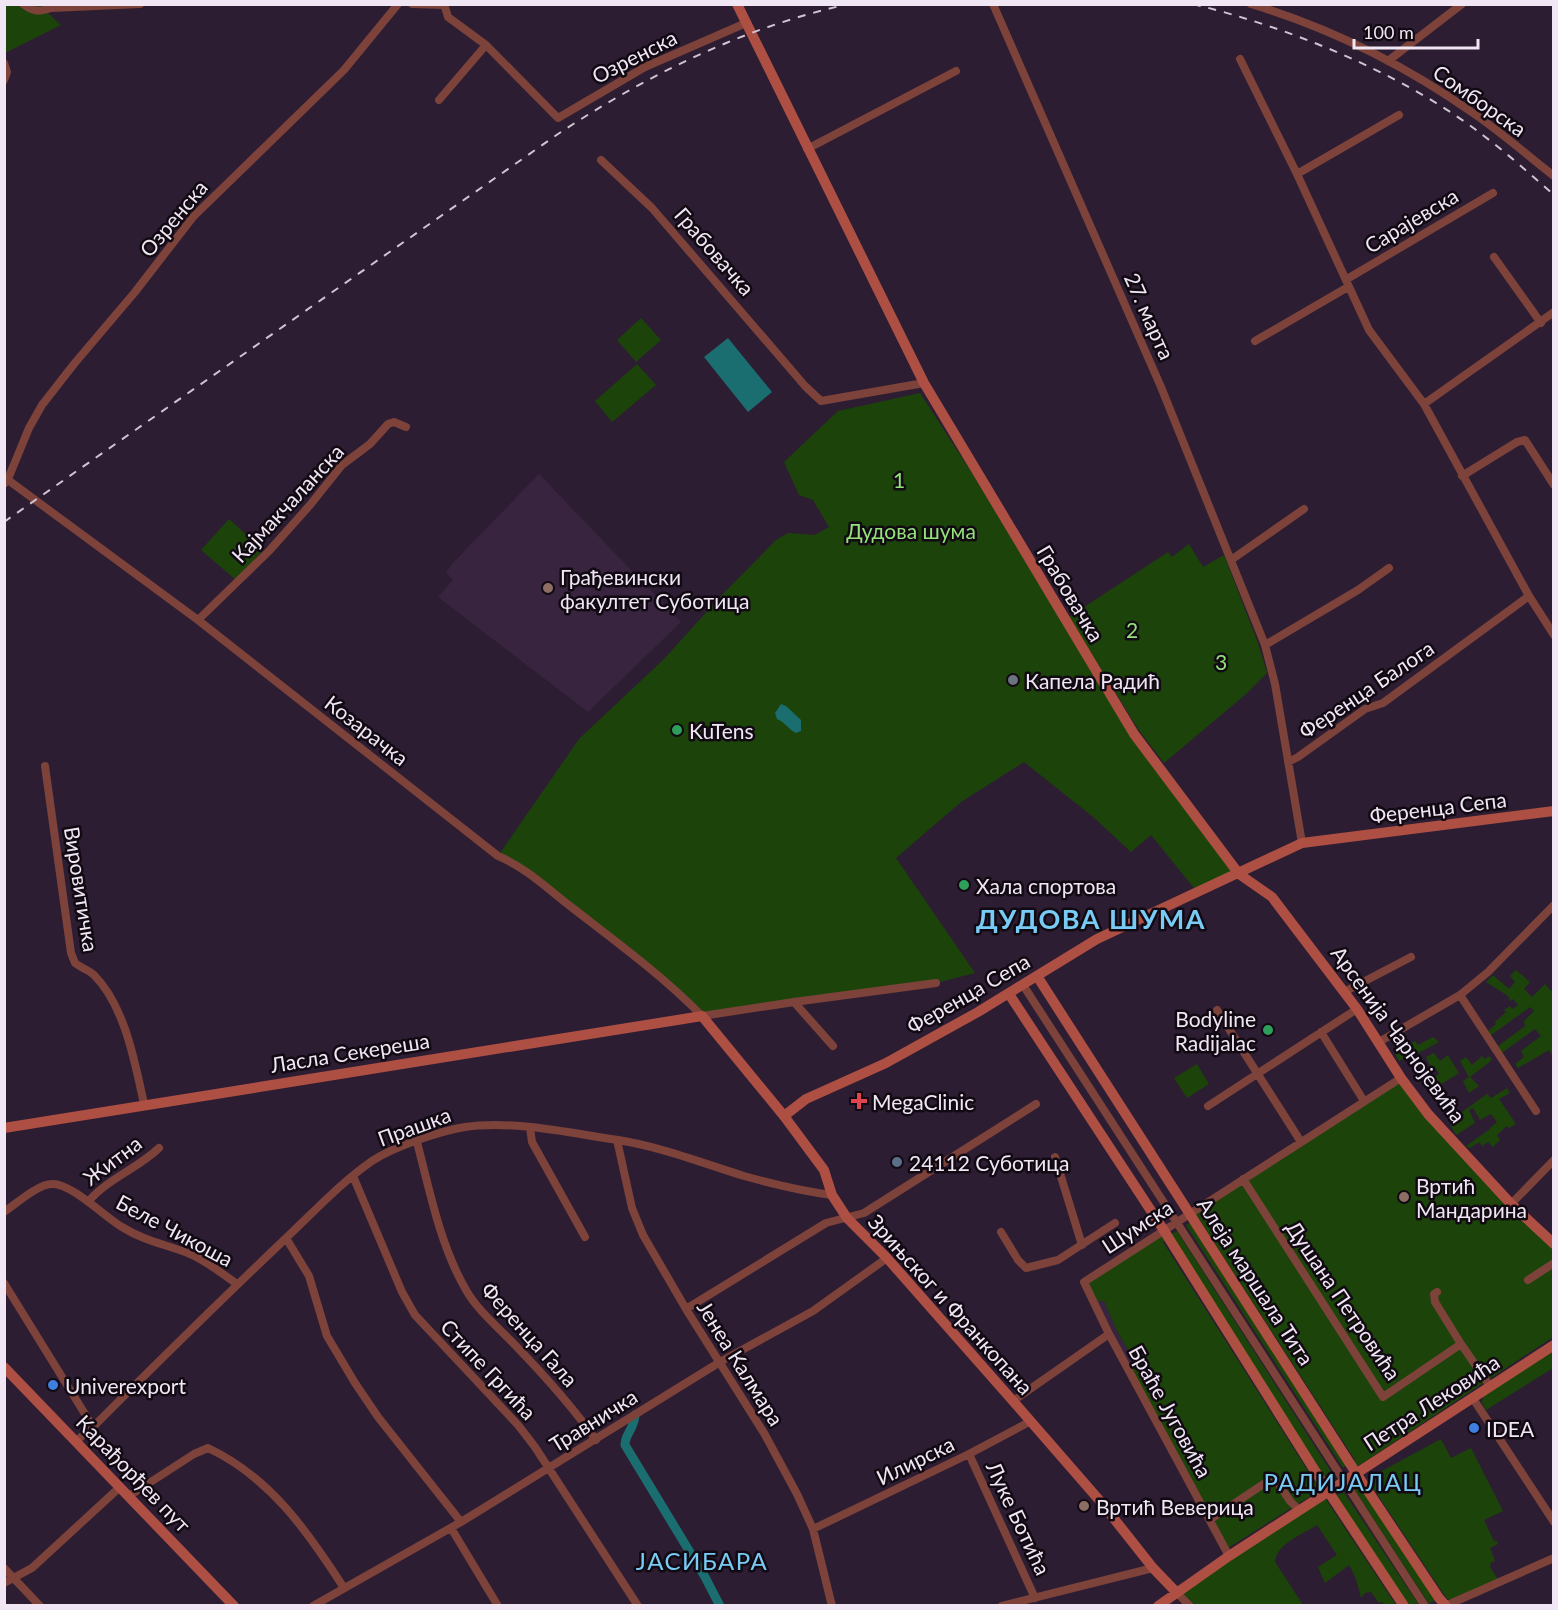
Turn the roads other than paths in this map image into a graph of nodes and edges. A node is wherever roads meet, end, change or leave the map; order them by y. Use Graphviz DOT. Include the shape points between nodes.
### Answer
graph roads {
  1 [pos="23,4"];
  2 [pos="140,4"];
  3 [pos="398,4"];
  4 [pos="412,4"];
  5 [pos="737,4"];
  6 [pos="993,4"];
  7 [pos="1251,4"];
  8 [pos="1462,4"];
  9 [pos="444,5"];
  10 [pos="746,22"];
  11 [pos="486,45"];
  12 [pos="1240,59"];
  13 [pos="1388,61"];
  14 [pos="4,63"];
  15 [pos="956,71"];
  16 [pos="6,76"];
  17 [pos="439,100"];
  18 [pos="1399,115"];
  19 [pos="807,149"];
  20 [pos="601,160"];
  21 [pos="1297,174"];
  22 [pos="1554,176"];
  23 [pos="1493,193"];
  24 [pos="1494,257"];
  25 [pos="1348,283"];
  26 [pos="1554,312"];
  27 [pos="1541,323"];
  28 [pos="1255,341"];
  29 [pos="924,383"];
  30 [pos="1424,404"];
  31 [pos="406,427"];
  32 [pos="1462,476"];
  33 [pos="6,480"];
  34 [pos="1554,485"];
  35 [pos="1304,508"];
  36 [pos="1231,560"];
  37 [pos="1389,568"];
  38 [pos="1529,596"];
  39 [pos="198,620"];
  40 [pos="1554,635"];
  41 [pos="1265,645"];
  42 [pos="1288,762"];
  43 [pos="45,766"];
  44 [pos="1554,811"];
  45 [pos="1302,843"];
  46 [pos="1239,874"];
  47 [pos="1554,905"];
  48 [pos="1412,957"];
  49 [pos="1037,976"];
  50 [pos="936,983"];
  51 [pos="1023,985"];
  52 [pos="1344,992"];
  53 [pos="1010,994"];
  54 [pos="1460,995"];
  55 [pos="794,1002"];
  56 [pos="1357,1009"];
  57 [pos="1217,1010"];
  58 [pos="702,1016"];
  59 [pos="1321,1032"];
  60 [pos="1379,1042"];
  61 [pos="833,1046"];
  62 [pos="1257,1074"];
  63 [pos="1401,1078"];
  64 [pos="1364,1101"];
  65 [pos="144,1104"];
  66 [pos="1036,1104"];
  67 [pos="1208,1106"];
  68 [pos="1536,1111"];
  69 [pos="784,1116"];
  70 [pos="4,1128"];
  71 [pos="530,1128"];
  72 [pos="617,1140"];
  73 [pos="417,1142"];
  74 [pos="1301,1142"];
  75 [pos="159,1148"];
  76 [pos="1055,1157"];
  77 [pos="1554,1160"];
  78 [pos="353,1176"];
  79 [pos="1243,1179"];
  80 [pos="832,1195"];
  81 [pos="88,1202"];
  82 [pos="1511,1204"];
  83 [pos="4,1212"];
  84 [pos="1189,1214"];
  85 [pos="847,1218"];
  86 [pos="1177,1221"];
  87 [pos="1115,1222"];
  88 [pos="1163,1229"];
  89 [pos="1001,1232"];
  90 [pos="585,1237"];
  91 [pos="286,1238"];
  92 [pos="1554,1244"];
  93 [pos="1082,1245"];
  94 [pos="886,1258"];
  95 [pos="1554,1263"];
  96 [pos="1528,1280"];
  97 [pos="1084,1282"];
  98 [pos="4,1283"];
  99 [pos="237,1284"];
  100 [pos="1437,1292"];
  101 [pos="686,1309"];
  102 [pos="1109,1334"];
  103 [pos="1461,1344"];
  104 [pos="1554,1345"];
  105 [pos="720,1362"];
  106 [pos="4,1367"];
  107 [pos="1490,1386"];
  108 [pos="1472,1397"];
  109 [pos="1013,1401"];
  110 [pos="1031,1421"];
  111 [pos="93,1427"];
  112 [pos="596,1440"];
  113 [pos="76,1441"];
  114 [pos="969,1454"];
  115 [pos="550,1468"];
  116 [pos="1356,1473"];
  117 [pos="1343,1481"];
  118 [pos="120,1487"];
  119 [pos="1328,1491"];
  120 [pos="129,1496"];
  121 [pos="1299,1510"];
  122 [pos="1211,1519"];
  123 [pos="461,1522"];
  124 [pos="1554,1522"];
  125 [pos="451,1528"];
  126 [pos="813,1528"];
  127 [pos="1229,1556"];
  128 [pos="1554,1558"];
  129 [pos="4,1568"];
  130 [pos="1153,1568"];
  131 [pos="14,1579"];
  132 [pos="4,1583"];
  133 [pos="344,1588"];
  134 [pos="1177,1593"];
  135 [pos="1035,1598"];
  136 [pos="231,1604"];
  137 [pos="40,1605"];
  138 [pos="314,1605"];
  139 [pos="498,1605"];
  140 [pos="638,1605"];
  141 [pos="832,1605"];
  142 [pos="1002,1605"];
  143 [pos="1158,1605"];
  144 [pos="1190,1605"];
  145 [pos="1404,1605"];
  146 [pos="1425,1605"];
  147 [pos="1446,1605"];
  1 -- 2 [label="street" via="40,12 51,8"];
  3 -- 33 [label="street, Озренска" via="344,70 193,217 42,405"];
  4 -- 9 [label="street, Озренска"];
  5 -- 10 [label="street, Грабовачка"];
  6 -- 36 [label="street, 27. марта" via="1161,387"];
  7 -- 13 [label="street, Сомборска" via="1295,18"];
  8 -- 13 [label="street"];
  9 -- 11 [label="street, Озренска" via="448,17"];
  10 -- 11 [label="street, Озренска" via="645,67 558,118"];
  10 -- 19 [label="street, Грабовачка"];
  11 -- 17 [label="street"];
  12 -- 21 [label="street"];
  13 -- 22 [label="street, Сомборска" via="1474,114"];
  14 -- 16 [label="street"];
  15 -- 19 [label="street"];
  18 -- 21 [label="street"];
  19 -- 29 [label="street, Грабовачка"];
  20 -- 29 [label="street, Грабовачка" via="652,208 821,401"];
  21 -- 25 [label="street"];
  23 -- 25 [label="street, Сарајевска"];
  24 -- 27 [label="street"];
  25 -- 28 [label="street, Сарајевска"];
  25 -- 30 [label="street" via="1369,330"];
  26 -- 27 [label="street"];
  27 -- 30 [label="street"];
  29 -- 46 [label="street, Грабовачка" via="1134,734"];
  30 -- 32 [label="street"];
  31 -- 39 [label="street, Кајмакчаланска" via="388,424 342,465 269,551"];
  32 -- 34 [label="street" via="1525,440"];
  32 -- 38 [label="street"];
  33 -- 39 [label="street, Козарачка"];
  35 -- 36 [label="street"];
  36 -- 41 [label="street, 27. марта"];
  37 -- 41 [label="street"];
  38 -- 40 [label="street"];
  38 -- 42 [label="street, Ференца Балога" via="1383,703 1365,709"];
  39 -- 58 [label="street, Козарачка" via="498,856 520,867 610,937"];
  41 -- 42 [label="street, 27. марта"];
  42 -- 45 [label="street, 27. марта"];
  43 -- 65 [label="street, Вировитичка" via="71,953 75,963 92,973 111,999 132,1054"];
  44 -- 45 [label="street, Ференца Сепа"];
  45 -- 46 [label="street, Ференца Сепа"];
  46 -- 49 [label="street, Ференца Сепа" via="1097,939"];
  46 -- 52 [label="street, Арсенија Чарнојевића" via="1272,897"];
  47 -- 54 [label="street"];
  48 -- 52 [label="street"];
  49 -- 51 [label="street, Ференца Сепа"];
  49 -- 84 [label="street, Алеја маршала Тита"];
  50 -- 55 [label="street, Ференца Сепа"];
  51 -- 53 [label="street, Ференца Сепа"];
  51 -- 86 [label="street, Алеја маршала Тита"];
  52 -- 56 [label="street, Арсенија Чарнојевића"];
  53 -- 69 [label="street, Ференца Сепа" via="885,1064 806,1099"];
  53 -- 88 [label="street"];
  54 -- 60 [label="street"];
  54 -- 68 [label="street"];
  55 -- 58 [label="street, Ференца Сепа"];
  55 -- 61 [label="street"];
  56 -- 59 [label="street"];
  56 -- 60 [label="street, Арсенија Чарнојевића"];
  57 -- 62 [label="street"];
  58 -- 65 [label="street, Ласла Секереша"];
  58 -- 69 [label="street, Зрињског и Франкопана"];
  59 -- 62 [label="street"];
  59 -- 64 [label="street"];
  60 -- 63 [label="street, Арсенија Чарнојевића"];
  62 -- 67 [label="street"];
  62 -- 74 [label="street"];
  63 -- 64 [label="street, Шумска"];
  63 -- 82 [label="street, Арсенија Чарнојевића" via="1428,1114"];
  64 -- 74 [label="street, Шумска"];
  65 -- 70 [label="street, Ласла Секереша"];
  66 -- 85 [label="street" via="864,1213"];
  69 -- 80 [label="street, Зрињског и Франкопана" via="824,1170"];
  71 -- 72 [label="street, Прашка"];
  71 -- 73 [label="street, Прашка" via="463,1127"];
  71 -- 90 [label="street" via="532,1142"];
  72 -- 80 [label="street, Прашка" via="651,1146 744,1176"];
  72 -- 101 [label="street, Јенеа Калмара" via="632,1208 643,1235"];
  73 -- 78 [label="street, Прашка" via="391,1151"];
  73 -- 112 [label="street, Ференца Гала" via="444,1239 467,1292"];
  74 -- 79 [label="street, Шумска"];
  75 -- 81 [label="street, Житна"];
  76 -- 93 [label="street"];
  77 -- 82 [label="street"];
  78 -- 91 [label="street, Прашка"];
  78 -- 115 [label="street, Стипе Гргића" via="415,1315 518,1425"];
  79 -- 84 [label="street, Шумска"];
  79 -- 103 [label="street, Душана Петровића" via="1383,1397"];
  80 -- 85 [label="street, Зрињског и Франкопана"];
  81 -- 83 [label="street, Беле Чикоша" via="62,1186 51,1184"];
  81 -- 99 [label="street, Беле Чикоша" via="129,1232 154,1244 192,1254"];
  82 -- 92 [label="street, Арсенија Чарнојевића"];
  84 -- 86 [label="street, Шумска"];
  84 -- 116 [label="street, Алеја маршала Тита"];
  85 -- 94 [label="street, Зрињског и Франкопана"];
  85 -- 101 [label="street" via="826,1224"];
  86 -- 88 [label="street, Шумска"];
  86 -- 117 [label="street, Алеја маршала Тита"];
  87 -- 93 [label="street"];
  88 -- 97 [label="street, Шумска"];
  88 -- 119 [label="street"];
  89 -- 93 [label="street" via="1026,1268 1058,1260"];
  91 -- 99 [label="street, Прашка"];
  91 -- 123 [label="street" via="309,1276 327,1336 355,1383"];
  94 -- 105 [label="street, Травничка" via="813,1311"];
  94 -- 109 [label="street, Зрињског и Франкопана"];
  95 -- 96 [label="street"];
  97 -- 102 [label="street, Браће Југовића"];
  98 -- 111 [label="street"];
  99 -- 111 [label="street, Прашка"];
  100 -- 103 [label="street" via="1435,1302"];
  101 -- 105 [label="street, Јенеа Калмара"];
  102 -- 109 [label="street"];
  102 -- 122 [label="street, Браће Југовића"];
  103 -- 107 [label="street"];
  104 -- 107 [label="street, Петра Лековића"];
  105 -- 112 [label="street, Травничка"];
  105 -- 126 [label="street, Јенеа Калмара" via="764,1433"];
  106 -- 113 [label="street, Карађорђев пут"];
  107 -- 108 [label="street, Петра Лековића"];
  108 -- 116 [label="street, Петра Лековића"];
  108 -- 124 [label="street"];
  109 -- 110 [label="street, Зрињског и Франкопана"];
  110 -- 114 [label="street, Илирска"];
  110 -- 130 [label="street, Зрињског и Франкопана"];
  111 -- 113 [label="street, Прашка"];
  112 -- 115 [label="street, Травничка"];
  113 -- 118 [label="street, Карађорђев пут"];
  114 -- 126 [label="street, Илирска"];
  114 -- 135 [label="street, Луке Ботића"];
  115 -- 123 [label="street, Травничка"];
  115 -- 140 [label="street, Стипе Гргића"];
  116 -- 117 [label="street, Петра Лековића"];
  116 -- 147 [label="street, Алеја маршала Тита"];
  117 -- 119 [label="street, Петра Лековића"];
  117 -- 146 [label="street, Алеја маршала Тита"];
  118 -- 120 [label="street, Карађорђев пут"];
  118 -- 131 [label="street" via="32,1568"];
  119 -- 121 [label="street, Петра Лековића"];
  119 -- 145 [label="street"];
  120 -- 133 [label="street" via="208,1448 273,1492"];
  120 -- 136 [label="street, Карађорђев пут"];
  121 -- 122 [label="street" via="1274,1477"];
  121 -- 127 [label="street, Петра Лековића"];
  122 -- 127 [label="street, Браће Југовића"];
  123 -- 125 [label="street, Травничка"];
  125 -- 133 [label="street, Травничка"];
  125 -- 139 [label="street"];
  126 -- 141 [label="street, Јенеа Калмара"];
  127 -- 134 [label="street, Петра Лековића"];
  128 -- 147 [label="street"];
  129 -- 131 [label="street"];
  130 -- 134 [label="street, Зрињског и Франкопана"];
  130 -- 135 [label="street"];
  131 -- 132 [label="street"];
  131 -- 137 [label="street"];
  133 -- 138 [label="street, Травничка"];
  134 -- 143 [label="street, Петра Лековића"];
  134 -- 144 [label="street, Зрињског и Франкопана"];
  135 -- 142 [label="street"];
}
